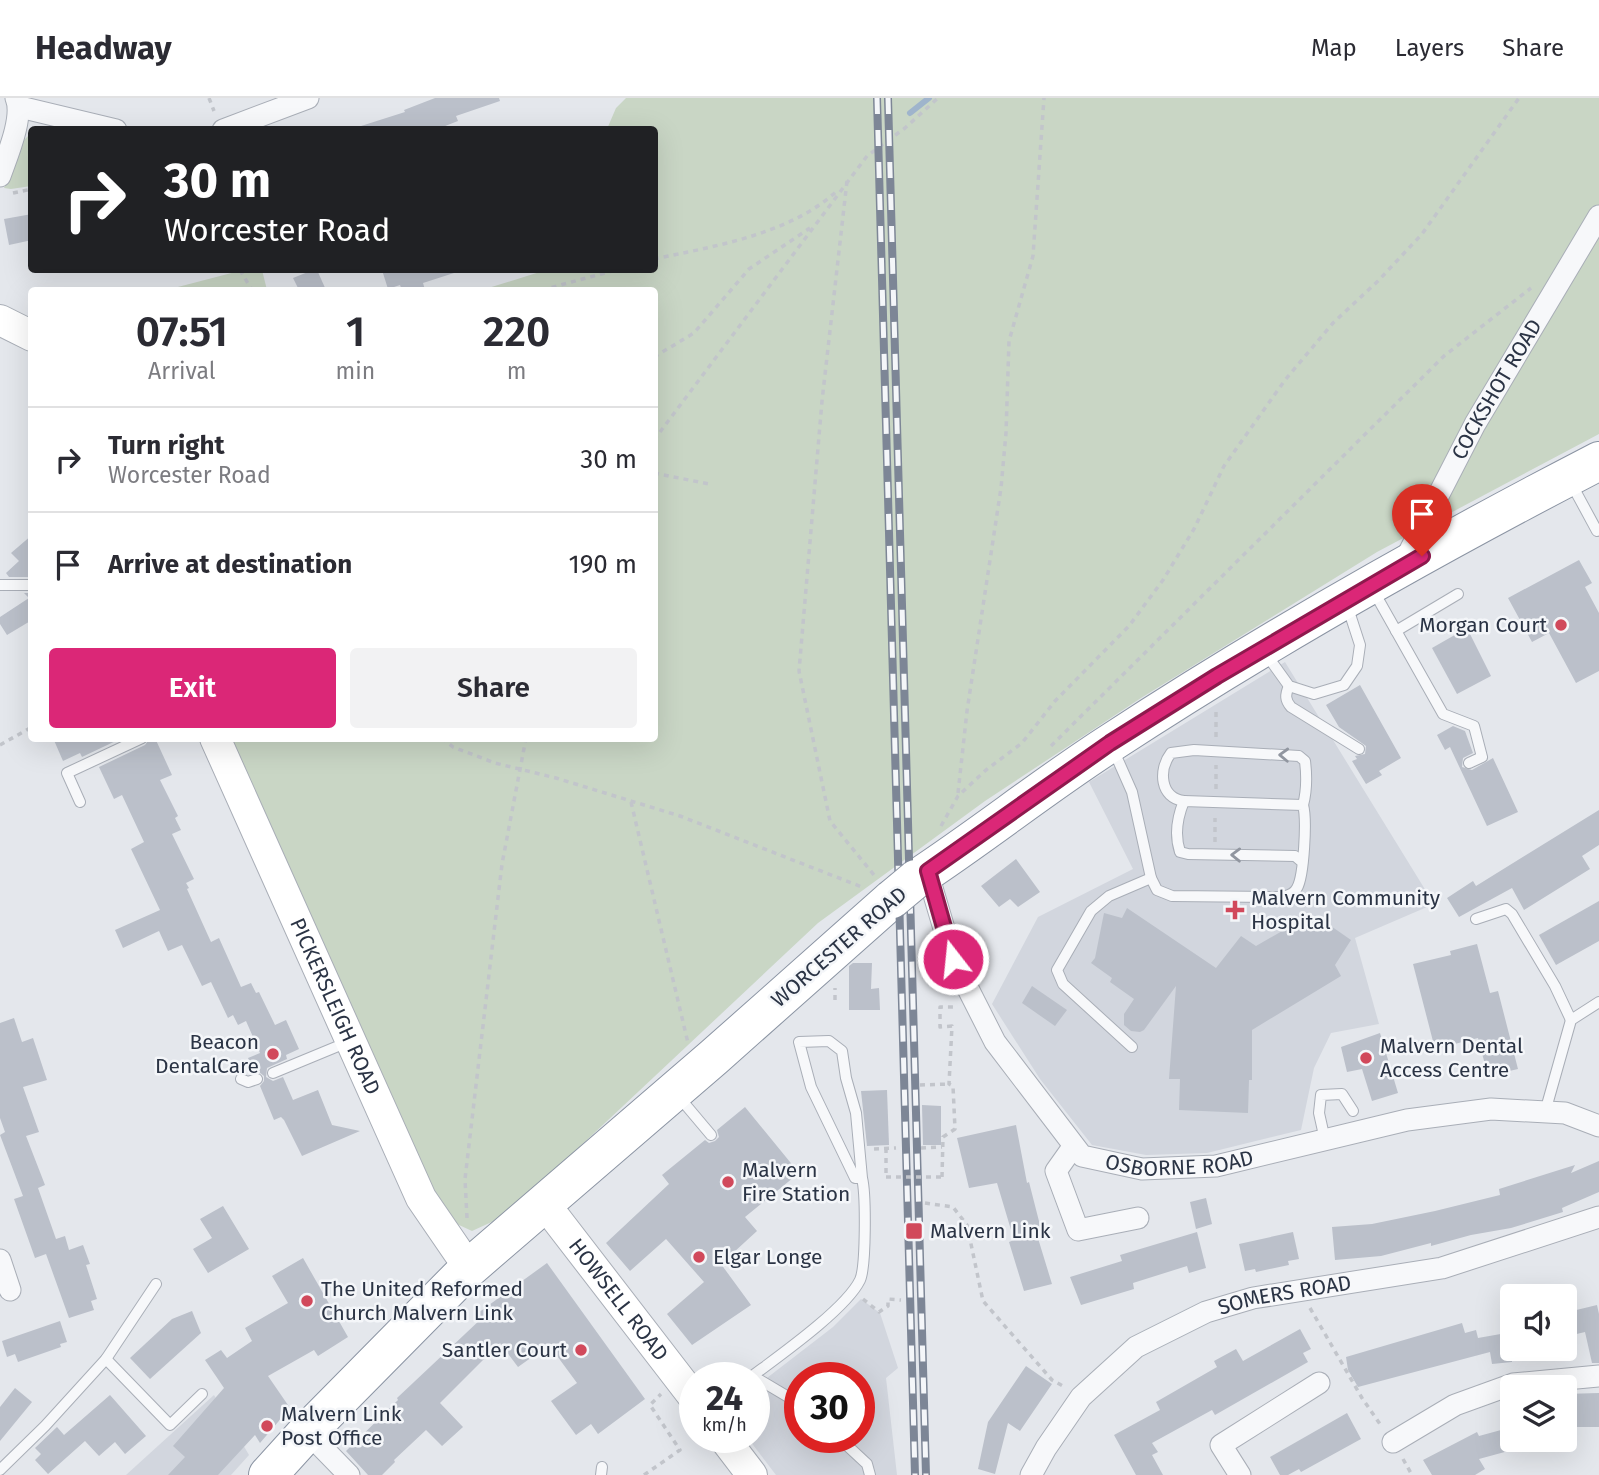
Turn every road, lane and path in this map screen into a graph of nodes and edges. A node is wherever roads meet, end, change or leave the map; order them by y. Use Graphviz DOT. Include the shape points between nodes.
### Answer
graph roads {
  1 [pos="308,98"];
  2 [pos="938,98"];
  3 [pos="1044,98"];
  4 [pos="1519,98"];
  5 [pos="18,102"];
  6 [pos="102,126"];
  7 [pos="234,126"];
  8 [pos="848,181"];
  9 [pos="5,185"];
  10 [pos="28,188"];
  11 [pos="1599,216"];
  12 [pos="658,258"];
  13 [pos="605,273"];
  14 [pos="1537,283"];
  15 [pos="553,287"];
  16 [pos="0,320"];
  17 [pos="28,334"];
  18 [pos="658,356"];
  19 [pos="658,435"];
  20 [pos="1583,469"];
  21 [pos="658,474"];
  22 [pos="709,484"];
  23 [pos="1597,531"];
  24 [pos="1372,584"];
  25 [pos="0,585"];
  26 [pos="28,585"];
  27 [pos="1458,594"];
  28 [pos="1396,631"];
  29 [pos="1262,649"];
  30 [pos="1289,686"];
  31 [pos="28,729"];
  32 [pos="133,742"];
  33 [pos="217,742"];
  34 [pos="447,742"];
  35 [pos="525,742"];
  36 [pos="1110,743"];
  37 [pos="0,746"];
  38 [pos="1359,748"];
  39 [pos="1043,753"];
  40 [pos="1469,763"];
  41 [pos="958,796"];
  42 [pos="631,801"];
  43 [pos="1184,801"];
  44 [pos="80,802"];
  45 [pos="1303,806"];
  46 [pos="940,829"];
  47 [pos="1302,862"];
  48 [pos="1151,878"];
  49 [pos="912,883"];
  50 [pos="1476,919"];
  51 [pos="1599,1002"];
  52 [pos="1571,1020"];
  53 [pos="985,1022"];
  54 [pos="350,1041"];
  55 [pos="1132,1047"];
  56 [pos="273,1073"];
  57 [pos="241,1079"];
  58 [pos="257,1079"];
  59 [pos="684,1082"];
  60 [pos="949,1083"];
  61 [pos="920,1085"];
  62 [pos="1353,1111"];
  63 [pos="1545,1112"];
  64 [pos="1599,1126"];
  65 [pos="711,1135"];
  66 [pos="1325,1140"];
  67 [pos="942,1147"];
  68 [pos="1073,1147"];
  69 [pos="896,1148"];
  70 [pos="921,1148"];
  71 [pos="859,1149"];
  72 [pos="886,1149"];
  73 [pos="862,1178"];
  74 [pos="544,1203"];
  75 [pos="925,1203"];
  76 [pos="459,1212"];
  77 [pos="472,1217"];
  78 [pos="1599,1217"];
  79 [pos="1138,1218"];
  80 [pos="0,1260"];
  81 [pos="469,1268"];
  82 [pos="156,1284"];
  83 [pos="13,1289"];
  84 [pos="1300,1290"];
  85 [pos="852,1291"];
  86 [pos="901,1300"];
  87 [pos="106,1359"];
  88 [pos="770,1363"];
  89 [pos="1599,1376"];
  90 [pos="679,1378"];
  91 [pos="1319,1383"];
  92 [pos="658,1387"];
  93 [pos="202,1394"];
  94 [pos="1081,1397"];
  95 [pos="307,1432"];
  96 [pos="1394,1441"];
  97 [pos="735,1453"];
  98 [pos="855,1453"];
  99 [pos="0,1469"];
  100 [pos="268,1475"];
  101 [pos="349,1475"];
  102 [pos="644,1475"];
  103 [pos="752,1475"];
  104 [pos="870,1475"];
  105 [pos="1031,1475"];
  106 [pos="1240,1475"];
  1 -- 7 [label="street"];
  2 -- 8 [label="path" via="867,156"];
  3 -- 41 [label="path" via="1033,256 1009,341 1001,488"];
  4 -- 41 [label="path" via="1422,234 1333,323 1285,380 1224,466 1188,539 1129,626 1055,701 1022,743"];
  5 -- 6 [label="street"];
  5 -- 9 [label="street"];
  8 -- 12 [label="path" via="822,205 767,230"];
  8 -- 18 [label="path" via="820,221 749,270 694,333"];
  8 -- 19 [label="path"];
  8 -- 49 [label="path" via="822,401 799,671 830,821"];
  9 -- 10 [label="path"];
  11 -- 24 [label="street, COCKSHOT ROAD" via="1577,239 1475,424"];
  13 -- 15 [label="path"];
  14 -- 39 [label="path" via="1444,356"];
  16 -- 17 [label="street"];
  20 -- 23 [label="lane"];
  20 -- 24 [label="highway, WORCESTER ROAD"];
  21 -- 22 [label="path"];
  24 -- 28 [label="lane"];
  24 -- 29 [label="highway, WORCESTER ROAD"];
  24 -- 30 [label="lane" via="1357,666 1344,685 1314,694"];
  25 -- 26 [label="lane"];
  27 -- 28 [label="lane"];
  28 -- 40 [label="lane" via="1443,714 1474,726 1482,757"];
  29 -- 30 [label="lane"];
  29 -- 36 [label="highway, WORCESTER ROAD"];
  30 -- 38 [label="lane" via="1285,694 1291,707"];
  31 -- 37 [label="path"];
  32 -- 44 [label="lane" via="67,773"];
  33 -- 54 [label="street, PICKERSLEIGH ROAD"];
  34 -- 42 [label="path" via="495,763"];
  35 -- 81 [label="path" via="502,864 465,1179"];
  36 -- 48 [label="lane" via="1132,792"];
  36 -- 49 [label="highway, WORCESTER ROAD"];
  41 -- 46 [label="path"];
  42 -- 49 [label="path"];
  42 -- 59 [label="path"];
  43 -- 45 [label="lane"];
  45 -- 43 [label="lane, one-way" via="1306,772 1299,756 1194,750 1171,753 1163,774 1165,790 1174,800"];
  47 -- 43 [label="lane, one-way" via="1295,856 1180,852 1176,840"];
  45 -- 47 [label="lane"];
  47 -- 48 [label="lane" via="1299,886 1283,897 1172,896 1157,890"];
  48 -- 55 [label="lane" via="1109,895 1091,911 1057,970 1063,985"];
  49 -- 53 [label="street, OSBORNE ROAD"];
  49 -- 59 [label="highway, WORCESTER ROAD"];
  50 -- 52 [label="lane" via="1506,909 1512,914"];
  51 -- 52 [label="lane"];
  52 -- 63 [label="lane"];
  53 -- 60 [label="path" via="965,1025 956,1007 940,1007 940,1027 951,1026"];
  53 -- 68 [label="street, OSBORNE ROAD"];
  54 -- 56 [label="lane"];
  54 -- 81 [label="street, PICKERSLEIGH ROAD" via="421,1198"];
  57 -- 58 [label="lane"];
  59 -- 65 [label="lane"];
  59 -- 74 [label="highway, WORCESTER ROAD"];
  60 -- 61 [label="path"];
  60 -- 67 [label="path" via="953,1086 954,1129 943,1137"];
  62 -- 66 [label="lane" via="1342,1094 1321,1095 1319,1113"];
  63 -- 64 [label="street, OSBORNE ROAD" via="1565,1113"];
  63 -- 66 [label="street, OSBORNE ROAD" via="1491,1109 1408,1120"];
  66 -- 68 [label="street, OSBORNE ROAD" via="1216,1166 1142,1169 1082,1156"];
  67 -- 70 [label="path"];
  67 -- 72 [label="path, bridge" via="942,1177 886,1177"];
  68 -- 79 [label="street" via="1056,1171 1078,1230"];
  69 -- 72 [label="path"];
  71 -- 72 [label="path"];
  71 -- 73 [label="lane"];
  71 -- 73 [label="lane" via="842,1051 829,1041 799,1042 811,1087 855,1178"];
  73 -- 85 [label="lane" via="861,1279"];
  74 -- 81 [label="highway, WORCESTER ROAD"];
  74 -- 90 [label="street, HOWSELL ROAD"];
  75 -- 94 [label="path" via="953,1207 967,1225 983,1301 1052,1380"];
  76 -- 77 [label="path"];
  78 -- 84 [label="street, SOMERS ROAD" via="1442,1268"];
  80 -- 83 [label="street"];
  81 -- 95 [label="highway, WORCESTER ROAD"];
  82 -- 87 [label="lane"];
  84 -- 94 [label="street, SOMERS ROAD" via="1206,1312 1136,1347"];
  84 -- 96 [label="path" via="1362,1398"];
  85 -- 86 [label="path" via="879,1312 888,1306 888,1299"];
  85 -- 88 [label="lane" via="844,1303"];
  87 -- 93 [label="lane" via="170,1425"];
  87 -- 99 [label="lane"];
  89 -- 96 [label="street" via="1513,1384 1455,1405"];
  91 -- 106 [label="street" via="1221,1445"];
  92 -- 102 [label="path" via="662,1394 650,1405 680,1450"];
  94 -- 105 [label="street, SOMERS ROAD"];
  95 -- 100 [label="highway, WORCESTER ROAD"];
  95 -- 101 [label="street"];
  97 -- 103 [label="street"];
  98 -- 104 [label="lane" via="867,1464"];
}
